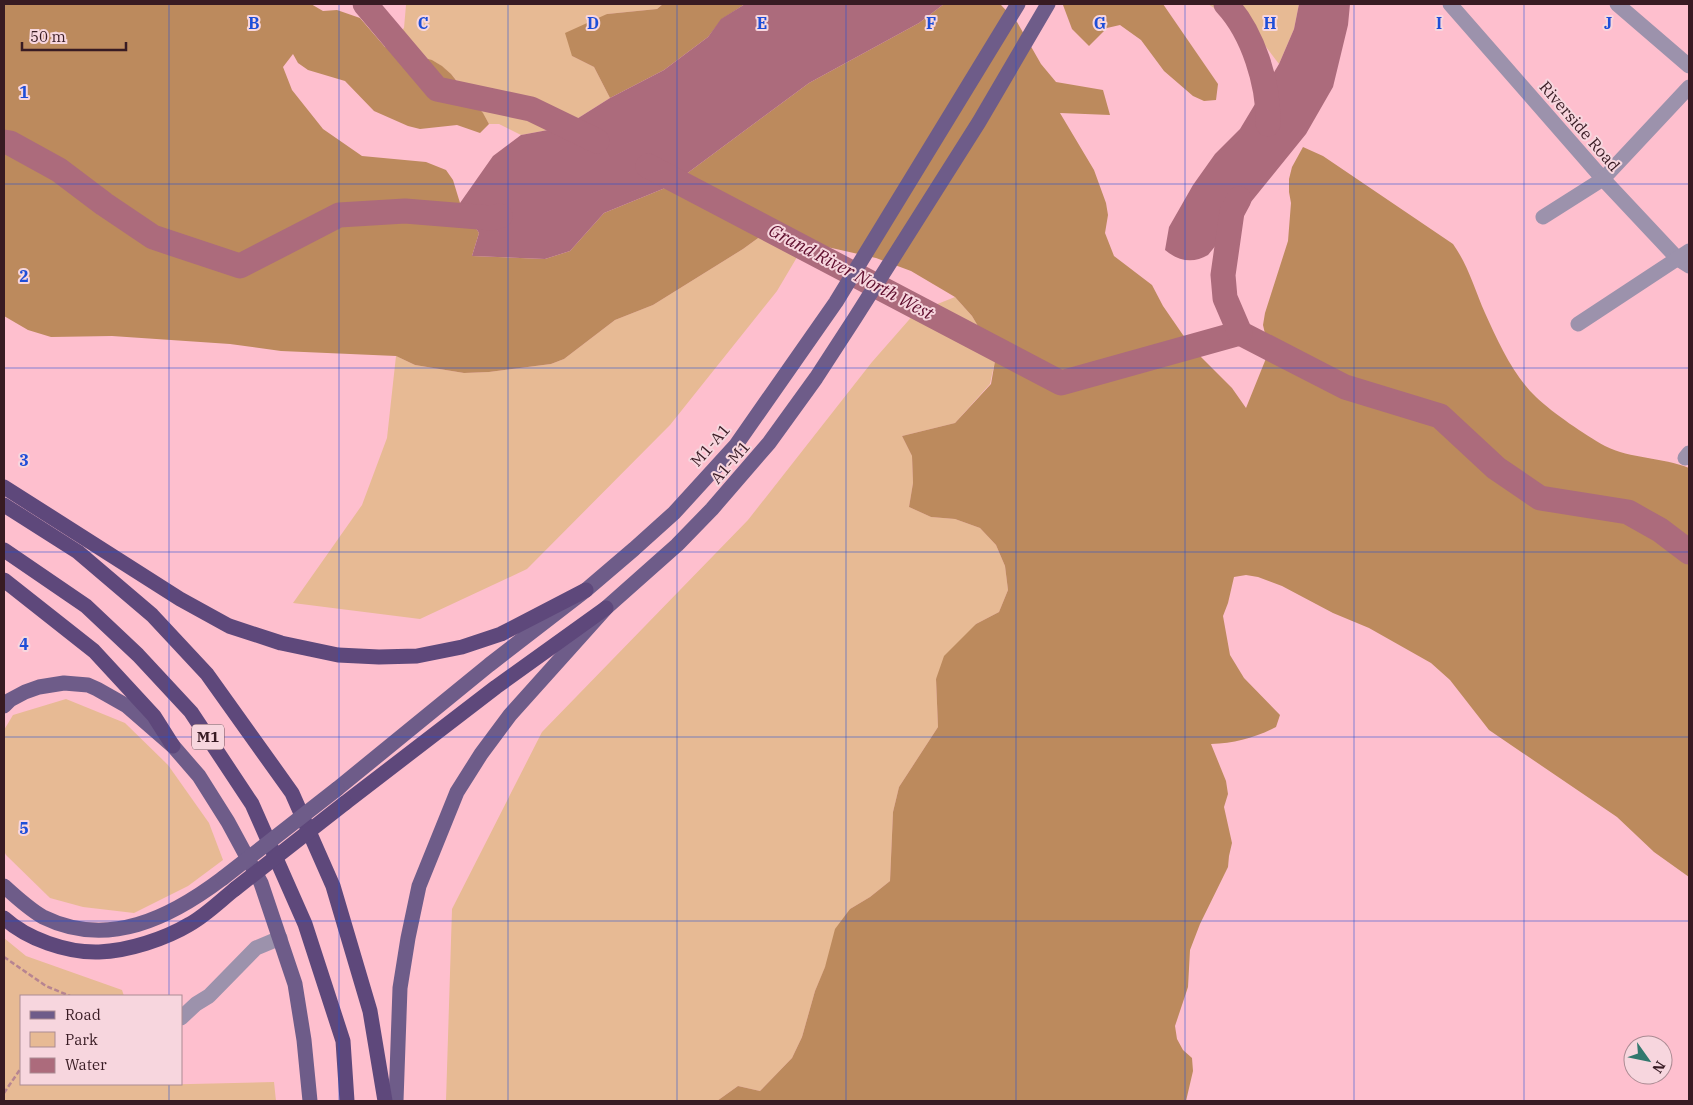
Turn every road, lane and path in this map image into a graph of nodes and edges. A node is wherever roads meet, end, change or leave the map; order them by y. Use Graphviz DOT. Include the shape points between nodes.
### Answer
graph roads {
  1 [pos="1018,4"];
  2 [pos="1048,4"];
  3 [pos="1450,4"];
  4 [pos="1617,4"];
  5 [pos="1689,66"];
  6 [pos="1689,87"];
  7 [pos="1603,179"];
  8 [pos="1544,217"];
  9 [pos="1685,259"];
  10 [pos="1578,324"];
  11 [pos="4,487"];
  12 [pos="4,504"];
  13 [pos="4,550"];
  14 [pos="4,580"];
  15 [pos="586,590"];
  16 [pos="606,608"];
  17 [pos="4,706"];
  18 [pos="173,746"];
  19 [pos="4,886"];
  20 [pos="4,918"];
  21 [pos="280,938"];
  22 [pos="4,957"];
  23 [pos="68,995"];
  24 [pos="182,1017"];
  25 [pos="20,1069"];
  26 [pos="4,1093"];
  27 [pos="310,1101"];
  28 [pos="347,1101"];
  29 [pos="386,1101"];
  30 [pos="396,1101"];
  1 -- 15 [label="main road, M1-A1" via="836,302 736,445 674,513"];
  2 -- 16 [label="main road, A1-M1" via="979,122 855,318 769,443 677,545"];
  3 -- 7 [label="street, Riverside Road"];
  4 -- 5 [label="street"];
  6 -- 7 [label="street"];
  7 -- 8 [label="street"];
  7 -- 9 [label="street, Riverside Road"];
  9 -- 10 [label="street"];
  11 -- 15 [label="highway" via="180,599 229,626 281,643 338,655 416,656 462,647 502,634"];
  12 -- 29 [label="highway, M1" via="78,552 152,615 207,674 292,793 333,886 370,1011"];
  13 -- 28 [label="highway, M1" via="86,606 138,654 191,712 252,804 305,924 343,1041"];
  14 -- 18 [label="highway" via="94,651 154,716"];
  15 -- 19 [label="main road, M1-A1, bridge" via="223,878 166,914 128,928 74,928 42,916"];
  16 -- 20 [label="highway, bridge" via="496,687 190,924 142,944 98,952 42,940"];
  16 -- 30 [label="main road, A1-M1" via="510,715 457,792 419,886 408,938 400,988"];
  17 -- 18 [label="main road" via="25,692 54,684 88,685 127,706"];
  18 -- 21 [label="main road" via="200,776 228,822 261,883"];
  21 -- 24 [label="street" via="256,948 209,996"];
  21 -- 27 [label="main road" via="295,984"];
  22 -- 23 [label="path" via="46,986"];
  25 -- 26 [label="path"];
}
